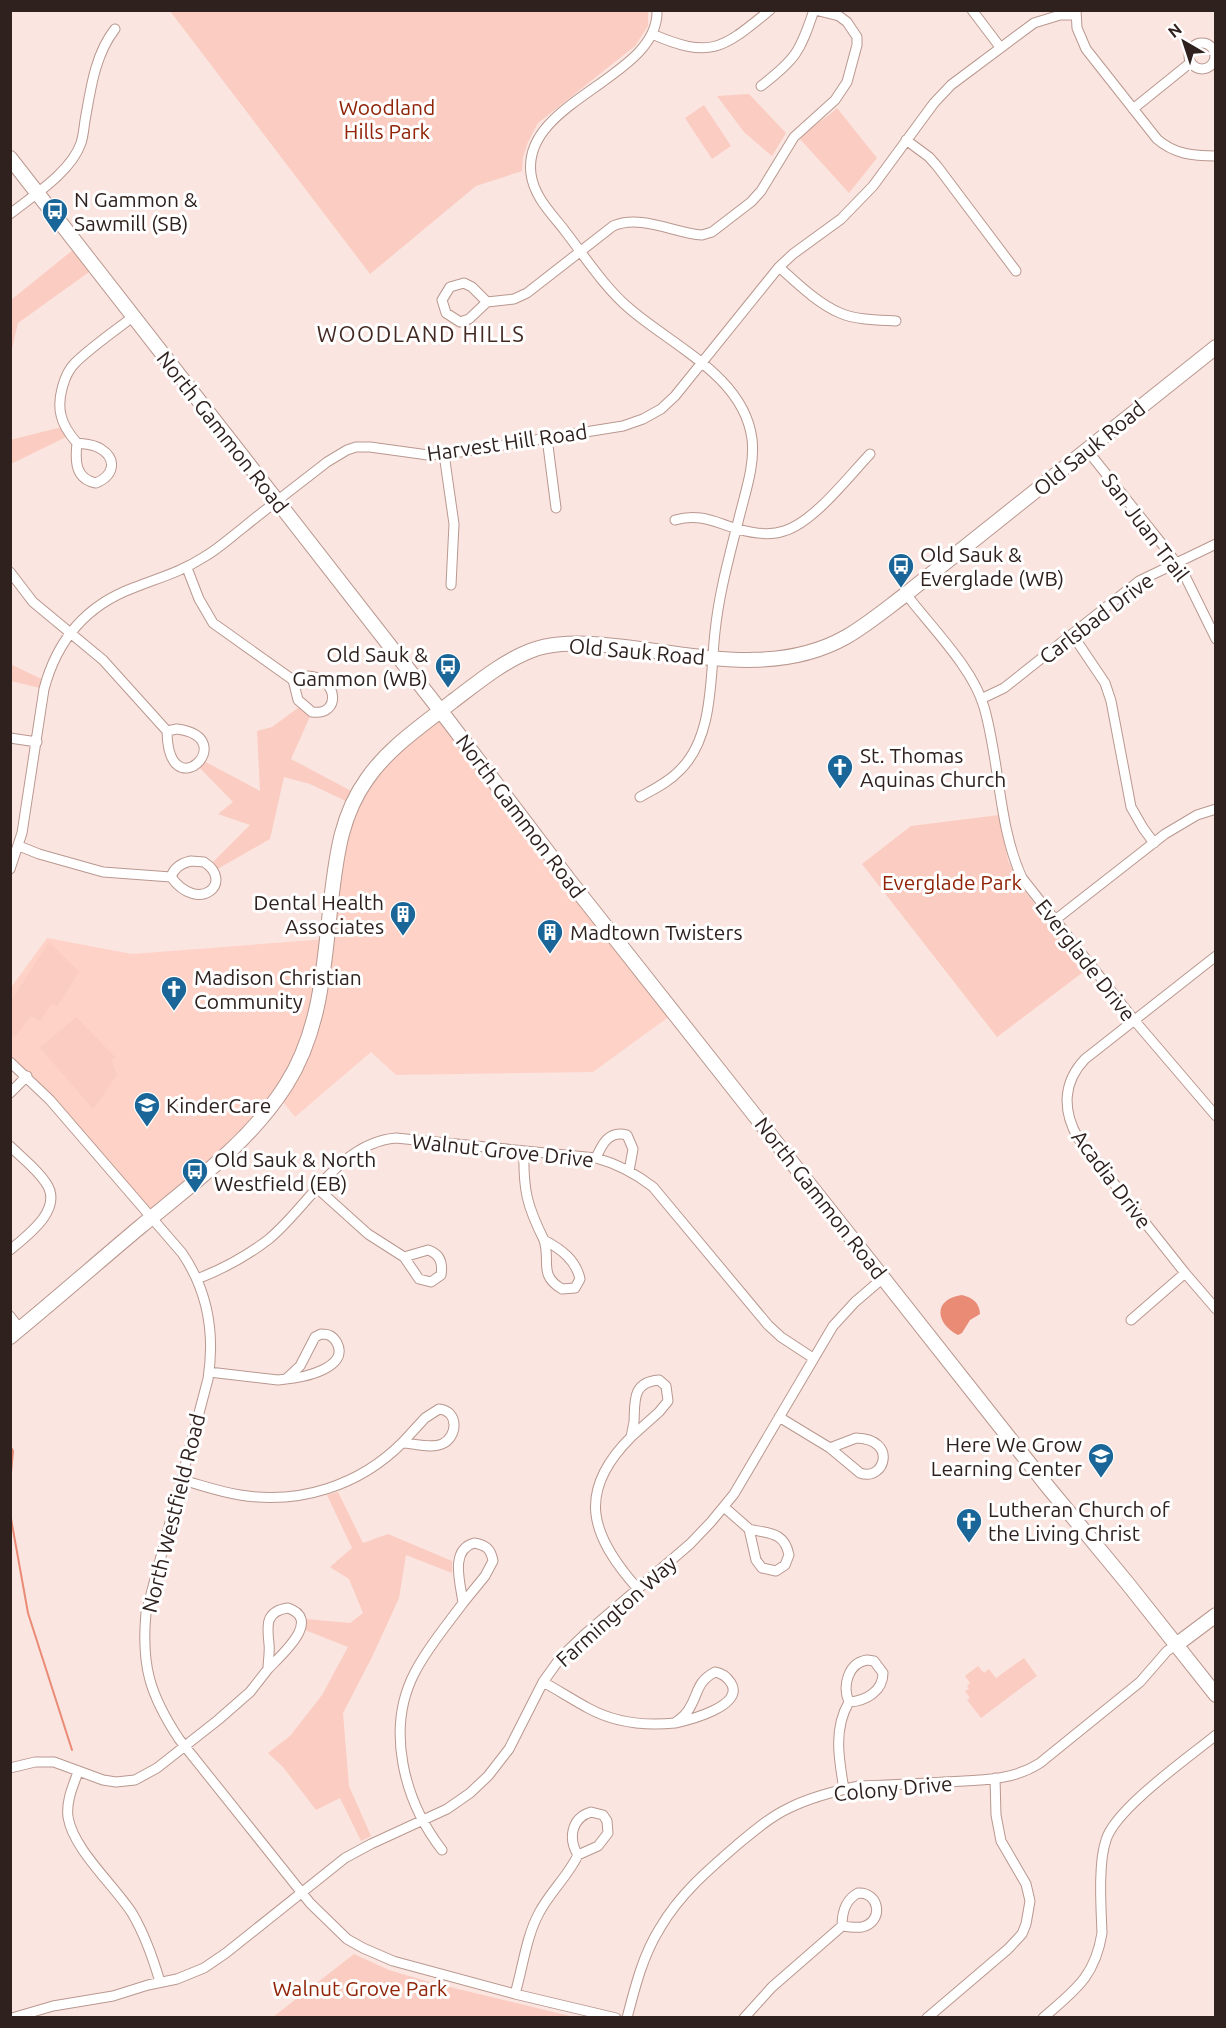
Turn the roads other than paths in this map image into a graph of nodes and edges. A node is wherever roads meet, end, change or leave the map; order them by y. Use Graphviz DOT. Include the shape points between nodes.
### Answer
graph roads {
  1 [pos="657,10"];
  2 [pos="770,10"];
  3 [pos="814,10"];
  4 [pos="972,10"];
  5 [pos="1076,13"];
  6 [pos="116,30"];
  7 [pos="652,34"];
  8 [pos="1000,47"];
  9 [pos="1190,63"];
  10 [pos="761,86"];
  11 [pos="1133,108"];
  12 [pos="906,141"];
  13 [pos="1215,156"];
  14 [pos="10,158"];
  15 [pos="38,193"];
  16 [pos="10,214"];
  17 [pos="581,252"];
  18 [pos="779,267"];
  19 [pos="1016,271"];
  20 [pos="487,302"];
  21 [pos="134,316"];
  22 [pos="896,321"];
  23 [pos="1215,347"];
  24 [pos="702,364"];
  25 [pos="548,438"];
  26 [pos="77,443"];
  27 [pos="1087,450"];
  28 [pos="444,454"];
  29 [pos="870,454"];
  30 [pos="277,501"];
  31 [pos="556,508"];
  32 [pos="675,520"];
  33 [pos="736,528"];
  34 [pos="1215,544"];
  35 [pos="1176,562"];
  36 [pos="187,568"];
  37 [pos="10,572"];
  38 [pos="451,585"];
  39 [pos="906,594"];
  40 [pos="71,633"];
  41 [pos="1072,634"];
  42 [pos="1215,639"];
  43 [pos="712,657"];
  44 [pos="292,680"];
  45 [pos="981,699"];
  46 [pos="440,711"];
  47 [pos="167,731"];
  48 [pos="10,738"];
  49 [pos="37,742"];
  50 [pos="640,796"];
  51 [pos="1215,809"];
  52 [pos="1154,843"];
  53 [pos="19,846"];
  54 [pos="10,869"];
  55 [pos="171,877"];
  56 [pos="1054,920"];
  57 [pos="1215,956"];
  58 [pos="1134,1020"];
  59 [pos="10,1062"];
  60 [pos="27,1076"];
  61 [pos="10,1093"];
  62 [pos="1215,1116"];
  63 [pos="10,1146"];
  64 [pos="524,1152"];
  65 [pos="596,1158"];
  66 [pos="629,1171"];
  67 [pos="318,1189"];
  68 [pos="152,1218"];
  69 [pos="544,1240"];
  70 [pos="10,1250"];
  71 [pos="404,1257"];
  72 [pos="1185,1273"];
  73 [pos="883,1278"];
  74 [pos="197,1279"];
  75 [pos="1215,1309"];
  76 [pos="10,1317"];
  77 [pos="1131,1320"];
  78 [pos="15,1333"];
  79 [pos="813,1358"];
  80 [pos="209,1372"];
  81 [pos="286,1379"];
  82 [pos="779,1417"];
  83 [pos="631,1437"];
  84 [pos="402,1443"];
  85 [pos="830,1448"];
  86 [pos="182,1480"];
  87 [pos="724,1507"];
  88 [pos="749,1529"];
  89 [pos="638,1589"];
  90 [pos="463,1603"];
  91 [pos="1215,1615"];
  92 [pos="1176,1645"];
  93 [pos="268,1669"];
  94 [pos="543,1682"];
  95 [pos="1215,1695"];
  96 [pos="849,1702"];
  97 [pos="675,1723"];
  98 [pos="1215,1735"];
  99 [pos="185,1746"];
  100 [pos="10,1768"];
  101 [pos="78,1772"];
  102 [pos="995,1778"];
  103 [pos="844,1789"];
  104 [pos="423,1820"];
  105 [pos="442,1850"];
  106 [pos="578,1855"];
  107 [pos="302,1893"];
  108 [pos="842,1926"];
  109 [pos="160,1982"];
  110 [pos="515,1994"];
  111 [pos="12,2018"];
  112 [pos="616,2018"];
  113 [pos="627,2018"];
  114 [pos="744,2018"];
  115 [pos="927,2018"];
  116 [pos="1043,2018"];
  1 -- 7 [label="street"];
  2 -- 7 [label="street" via="719,46 691,48"];
  3 -- 10 [label="street" via="796,56"];
  3 -- 17 [label="street" via="839,16 853,30 857,45 851,72 836,100 794,137 751,202 712,232 695,234 627,222 614,226"];
  4 -- 8 [label="street"];
  5 -- 8 [label="street, Harvest Hill Road" via="1034,23"];
  5 -- 11 [label="street" via="1077,28 1086,49"];
  6 -- 15 [label="street" via="105,42 91,87 81,142 71,160"];
  7 -- 17 [label="street" via="636,56 547,127 535,144 531,175 538,195"];
  8 -- 12 [label="street, Harvest Hill Road" via="951,85"];
  9 -- 11 [label="street"];
  11 -- 13 [label="street" via="1166,147 1186,154"];
  12 -- 18 [label="street, Harvest Hill Road" via="856,205"];
  12 -- 19 [label="street" via="937,166"];
  14 -- 15 [label="main road, North Gammon Road"];
  15 -- 16 [label="street"];
  15 -- 21 [label="main road, North Gammon Road"];
  17 -- 20 [label="street" via="527,293"];
  17 -- 24 [label="street" via="623,302"];
  18 -- 22 [label="street" via="840,313"];
  18 -- 24 [label="street, Harvest Hill Road"];
  20 -- 20 [label="street" via="464,283 450,287 442,300 446,313 460,322"];
  21 -- 26 [label="street" via="74,364 68,375 62,390 61,414"];
  21 -- 30 [label="main road, North Gammon Road"];
  23 -- 27 [label="main road, Old Sauk Road"];
  24 -- 25 [label="street, Harvest Hill Road" via="675,396 643,419"];
  24 -- 33 [label="street" via="735,395 750,429 752,466"];
  25 -- 28 [label="street, Harvest Hill Road"];
  25 -- 31 [label="street"];
  26 -- 26 [label="street" via="76,466 82,476 96,483 104,480 112,464 107,454 98,447"];
  27 -- 35 [label="street, San Juan Trail"];
  27 -- 39 [label="main road, Old Sauk Road"];
  28 -- 30 [label="street, Harvest Hill Road" via="366,447 347,450"];
  28 -- 38 [label="street" via="455,533"];
  29 -- 33 [label="street" via="799,525 776,533"];
  30 -- 36 [label="street, Harvest Hill Road"];
  30 -- 46 [label="main road, North Gammon Road"];
  32 -- 33 [label="street" via="690,516"];
  33 -- 43 [label="street" via="718,607"];
  34 -- 35 [label="street, Carlsbad Drive"];
  35 -- 41 [label="street, Carlsbad Drive" via="1139,581"];
  35 -- 42 [label="street, San Juan Trail"];
  36 -- 40 [label="street, Harvest Hill Road" via="105,600"];
  36 -- 44 [label="street" via="213,623"];
  37 -- 40 [label="street" via="33,602"];
  39 -- 43 [label="main road, Old Sauk Road" via="857,630 819,649 777,659"];
  39 -- 45 [label="street, Everglade Drive" via="961,664"];
  40 -- 47 [label="street" via="109,666"];
  40 -- 49 [label="street, Harvest Hill Road" via="60,646 48,674"];
  41 -- 45 [label="street, Carlsbad Drive" via="1004,688"];
  41 -- 52 [label="street" via="1105,683 1131,807"];
  43 -- 46 [label="main road, Old Sauk Road" via="601,644 550,646 511,660"];
  43 -- 50 [label="street" via="705,715 696,747 673,777"];
  44 -- 44 [label="street" via="298,700 307,710 318,713 330,707 333,695 321,678"];
  45 -- 56 [label="street, Everglade Drive" via="1013,855 1023,878"];
  46 -- 68 [label="main road, Old Sauk Road" via="375,768 347,814 336,854 318,1006 310,1036 291,1076 248,1133"];
  46 -- 73 [label="main road, North Gammon Road"];
  47 -- 47 [label="street" via="167,747 176,762 188,768 197,765 204,753 198,737 185,730"];
  48 -- 49 [label="street"];
  49 -- 53 [label="street, Harvest Hill Road"];
  51 -- 52 [label="street" via="1197,815"];
  52 -- 56 [label="street"];
  53 -- 54 [label="street, Harvest Hill Road"];
  53 -- 55 [label="street" via="104,872"];
  55 -- 55 [label="street" via="189,893 209,893 216,883 214,871 204,862 183,863"];
  56 -- 58 [label="street, Everglade Drive"];
  57 -- 58 [label="street, Acadia Drive"];
  58 -- 62 [label="street, Everglade Drive"];
  58 -- 72 [label="street, Acadia Drive" via="1078,1066 1068,1089 1067,1114 1078,1138"];
  59 -- 60 [label="street, North Westfield Road"];
  60 -- 61 [label="street"];
  60 -- 68 [label="street, North Westfield Road"];
  63 -- 70 [label="street" via="46,1182 51,1201 45,1216"];
  64 -- 65 [label="street, Walnut Grove Drive"];
  64 -- 67 [label="street, Walnut Grove Drive" via="386,1139 349,1156"];
  64 -- 69 [label="street" via="525,1193"];
  65 -- 66 [label="street, Walnut Grove Drive"];
  65 -- 66 [label="street" via="607,1139 614,1134 627,1135 633,1149"];
  66 -- 79 [label="street, Walnut Grove Drive" via="653,1187 768,1325"];
  67 -- 71 [label="street" via="368,1234"];
  67 -- 74 [label="street, Walnut Grove Drive" via="268,1239 234,1263"];
  68 -- 74 [label="street, North Westfield Road" via="182,1253"];
  68 -- 78 [label="main road, Old Sauk Road" via="144,1230"];
  69 -- 69 [label="street" via="550,1281 562,1289 574,1288 580,1282 578,1268"];
  72 -- 75 [label="street, Acadia Drive"];
  72 -- 77 [label="street"];
  73 -- 79 [label="street, Farmington Way" via="844,1313"];
  73 -- 92 [label="main road, North Gammon Road"];
  74 -- 80 [label="street, North Westfield Road" via="210,1327"];
  76 -- 78 [label="street"];
  79 -- 82 [label="street, Farmington Way"];
  80 -- 81 [label="street"];
  80 -- 86 [label="street, North Westfield Road"];
  81 -- 81 [label="street" via="311,1375 334,1362 339,1352 333,1337 315,1337 300,1366"];
  82 -- 85 [label="street"];
  82 -- 87 [label="street, Farmington Way"];
  83 -- 83 [label="street" via="668,1401 666,1386 659,1380 643,1385 636,1394"];
  83 -- 89 [label="street" via="605,1469 595,1503 606,1546"];
  84 -- 84 [label="street" via="442,1444 451,1438 454,1422 449,1413 439,1409"];
  84 -- 86 [label="street" via="365,1472 309,1494 242,1495"];
  85 -- 85 [label="street" via="865,1475 876,1472 884,1457 877,1443 865,1438"];
  86 -- 99 [label="street, North Westfield Road" via="146,1612 144,1648 157,1703"];
  87 -- 88 [label="street"];
  87 -- 89 [label="street, Farmington Way" via="690,1544"];
  88 -- 88 [label="street" via="756,1560 762,1568 776,1571 784,1566 789,1556 782,1540 774,1534"];
  89 -- 94 [label="street, Farmington Way" via="568,1650"];
  90 -- 90 [label="street" via="494,1561 492,1553 482,1545 468,1545 460,1556"];
  90 -- 104 [label="street" via="415,1671 403,1707 402,1763"];
  91 -- 92 [label="main road, Colony Drive"];
  92 -- 95 [label="main road, North Gammon Road"];
  92 -- 102 [label="street, Colony Drive" via="1140,1682 1040,1763 1010,1777"];
  93 -- 93 [label="street" via="301,1630 302,1620 294,1610 280,1610 267,1624"];
  93 -- 99 [label="street" via="250,1692"];
  94 -- 97 [label="street" via="613,1719 644,1725"];
  94 -- 104 [label="street, Farmington Way" via="509,1749 488,1776 459,1801"];
  96 -- 96 [label="street" via="857,1702 881,1686 882,1673 874,1661 861,1661 849,1674"];
  96 -- 103 [label="street" via="837,1742"];
  97 -- 97 [label="street" via="698,1718 724,1704 733,1695 730,1682 720,1673 709,1676 698,1687 686,1714"];
  98 -- 116 [label="street" via="1110,1828 1103,1849 1102,1933 1093,1964 1082,1984"];
  99 -- 101 [label="street" via="135,1779 116,1782"];
  99 -- 107 [label="street, North Westfield Road"];
  100 -- 101 [label="street" via="43,1761"];
  101 -- 109 [label="street" via="68,1818 76,1838 132,1913 150,1949"];
  102 -- 103 [label="street, Colony Drive"];
  102 -- 115 [label="street" via="1001,1841 1026,1884 1030,1901 1026,1923 1008,1949"];
  103 -- 113 [label="street, Colony Drive" via="809,1799 771,1818 690,1887 651,1945"];
  104 -- 105 [label="street"];
  104 -- 107 [label="street, Farmington Way" via="345,1858"];
  106 -- 106 [label="street" via="604,1840 608,1827 603,1815 586,1813 574,1824 572,1838"];
  106 -- 110 [label="street" via="532,1925"];
  107 -- 109 [label="street, Farmington Way" via="214,1961 192,1973"];
  107 -- 110 [label="street, North Westfield Road" via="347,1939 378,1956"];
  108 -- 108 [label="street" via="860,1928 872,1922 878,1911 870,1895 853,1896 844,1908"];
  108 -- 114 [label="street" via="772,1987"];
  109 -- 111 [label="street, Farmington Way"];
  110 -- 112 [label="street, North Westfield Road"];
}
